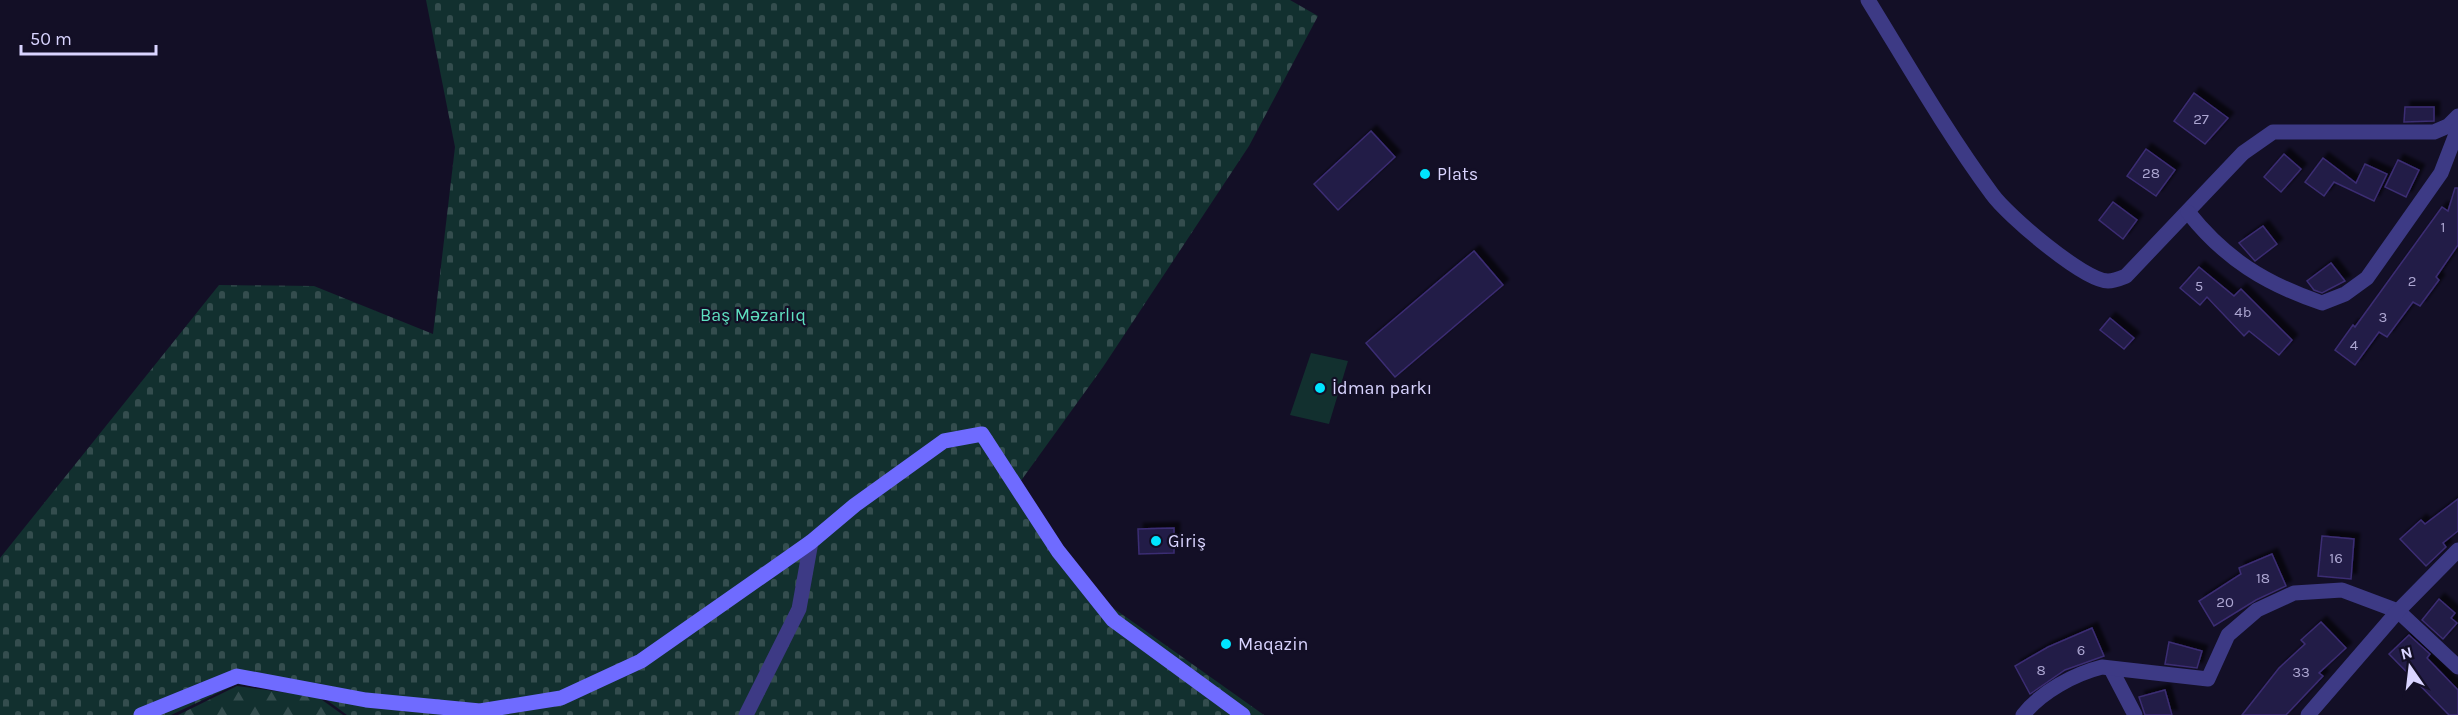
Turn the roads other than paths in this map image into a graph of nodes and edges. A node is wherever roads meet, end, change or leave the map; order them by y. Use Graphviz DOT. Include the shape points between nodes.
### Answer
graph roads {
  1 [pos="1868,0"];
  2 [pos="2458,116"];
  3 [pos="2458,129"];
  4 [pos="2188,213"];
  5 [pos="811,542"];
  6 [pos="2458,550"];
  7 [pos="2398,611"];
  8 [pos="2458,666"];
  9 [pos="2111,669"];
  10 [pos="141,715"];
  11 [pos="746,715"];
  12 [pos="1243,715"];
  13 [pos="2023,715"];
  14 [pos="2135,715"];
  15 [pos="2308,715"];
  1 -- 4 [label="street" via="1993,196 2061,259 2096,278 2109,281 2126,276"];
  2 -- 4 [label="street" via="2434,132 2273,132 2243,153"];
  3 -- 4 [label="street" via="2441,173 2367,278 2345,294 2322,303 2264,278 2229,257"];
  5 -- 10 [label="street" via="640,661 561,698 480,711 366,700 237,676"];
  5 -- 11 [label="street" via="799,609"];
  5 -- 12 [label="street" via="944,441 982,434 1058,551 1113,620"];
  6 -- 7 [label="street"];
  7 -- 8 [label="street"];
  7 -- 9 [label="street" via="2342,590 2294,593 2257,610 2228,635 2208,679"];
  7 -- 15 [label="street"];
  9 -- 13 [label="street" via="2086,671"];
  9 -- 14 [label="street"];
}
